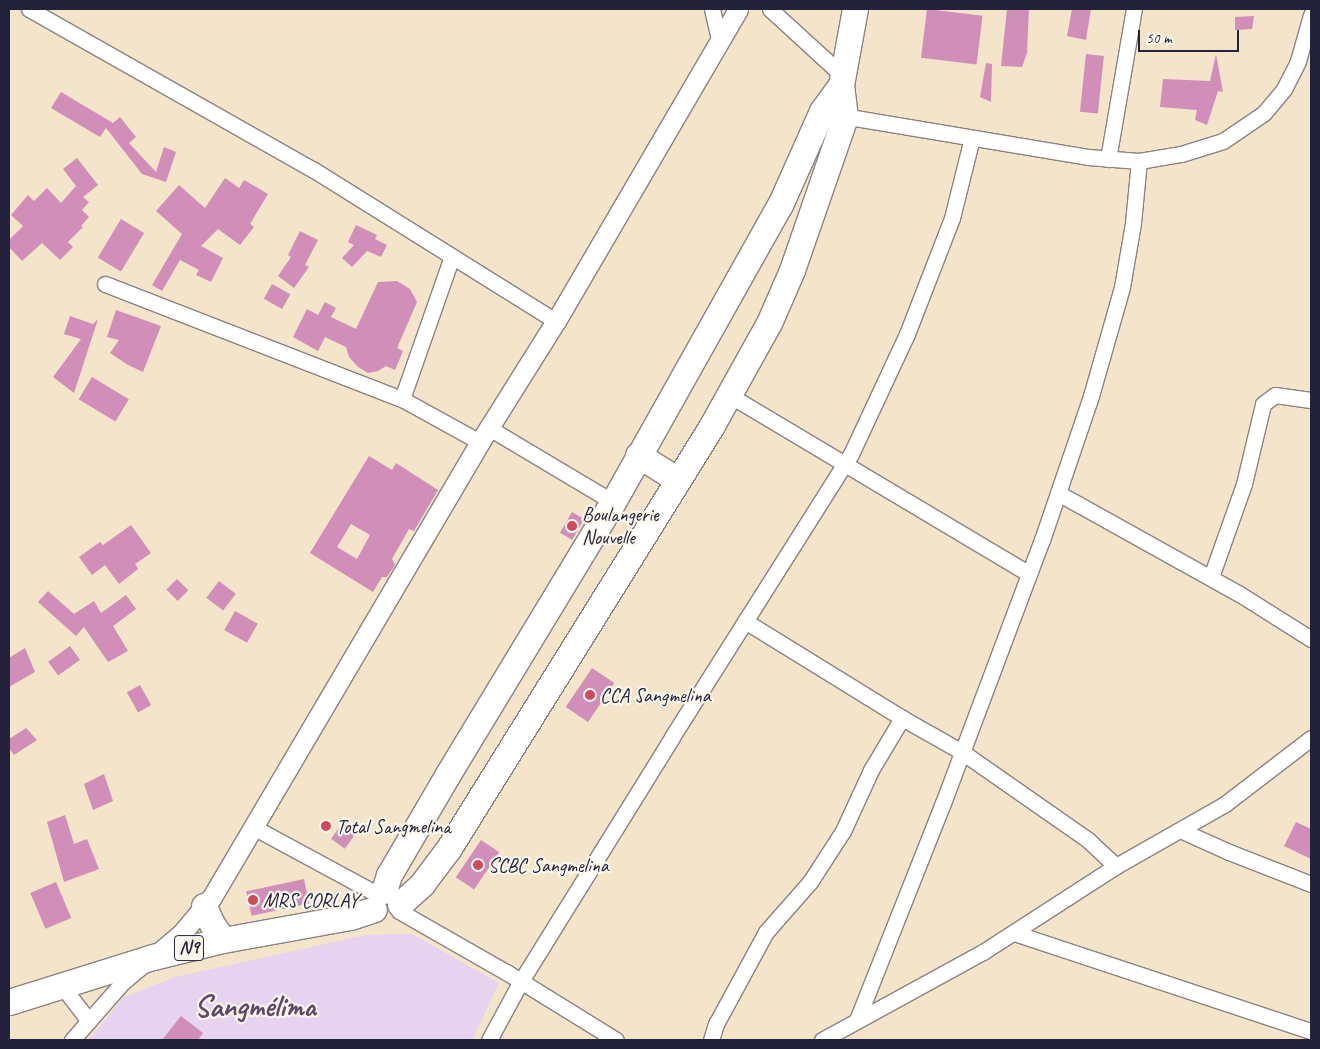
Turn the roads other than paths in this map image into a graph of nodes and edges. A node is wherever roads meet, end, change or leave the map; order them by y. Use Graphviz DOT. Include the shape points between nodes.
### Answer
graph roads {
  1 [pos="29,9"];
  2 [pos="712,9"];
  3 [pos="738,9"];
  4 [pos="770,9"];
  5 [pos="856,9"];
  6 [pos="1134,9"];
  7 [pos="1311,15"];
  8 [pos="719,40"];
  9 [pos="842,80"];
  10 [pos="834,114"];
  11 [pos="972,138"];
  12 [pos="1108,159"];
  13 [pos="1138,161"];
  14 [pos="452,256"];
  15 [pos="105,284"];
  16 [pos="556,321"];
  17 [pos="729,395"];
  18 [pos="402,399"];
  19 [pos="1311,400"];
  20 [pos="485,435"];
  21 [pos="638,455"];
  22 [pos="845,464"];
  23 [pos="678,480"];
  24 [pos="1058,493"];
  25 [pos="613,502"];
  26 [pos="1029,574"];
  27 [pos="1211,578"];
  28 [pos="745,621"];
  29 [pos="1311,639"];
  30 [pos="516,662"];
  31 [pos="553,682"];
  32 [pos="902,718"];
  33 [pos="1311,738"];
  34 [pos="962,752"];
  35 [pos="253,827"];
  36 [pos="1180,830"];
  37 [pos="1116,866"];
  38 [pos="1311,884"];
  39 [pos="387,902"];
  40 [pos="204,906"];
  41 [pos="1014,933"];
  42 [pos="222,940"];
  43 [pos="153,958"];
  44 [pos="521,981"];
  45 [pos="62,986"];
  46 [pos="9,1002"];
  47 [pos="856,1020"];
  48 [pos="89,1021"];
  49 [pos="1311,1031"];
  50 [pos="72,1040"];
  51 [pos="489,1040"];
  52 [pos="616,1040"];
  53 [pos="711,1040"];
  54 [pos="822,1040"];
  1 -- 14 [label="street" via="314,170"];
  2 -- 8 [label="street"];
  3 -- 8 [label="street"];
  4 -- 9 [label="street"];
  5 -- 9 [label="highway, N9"];
  6 -- 12 [label="street"];
  7 -- 13 [label="street" via="1298,61 1284,90 1264,113 1223,141 1181,154"];
  8 -- 16 [label="street"];
  9 -- 10 [label="highway, N9"];
  10 -- 11 [label="street"];
  10 -- 17 [label="highway, N9" via="792,270 768,324"];
  10 -- 21 [label="highway, N9"];
  11 -- 12 [label="street"];
  11 -- 22 [label="street" via="952,218 907,334"];
  12 -- 13 [label="street"];
  13 -- 24 [label="street" via="1133,223 1122,287 1091,396"];
  14 -- 16 [label="street"];
  14 -- 18 [label="street"];
  15 -- 18 [label="street"];
  16 -- 20 [label="street"];
  17 -- 22 [label="street"];
  17 -- 23 [label="highway, N9"];
  18 -- 20 [label="street"];
  19 -- 27 [label="street" via="1275,395 1263,404 1244,484"];
  20 -- 25 [label="street"];
  20 -- 35 [label="street"];
  21 -- 23 [label="highway"];
  21 -- 25 [label="highway, N9"];
  22 -- 26 [label="street"];
  22 -- 28 [label="street"];
  23 -- 31 [label="highway, N9"];
  24 -- 26 [label="street"];
  24 -- 27 [label="street"];
  25 -- 30 [label="highway, N9"];
  26 -- 34 [label="street"];
  27 -- 29 [label="street"];
  28 -- 32 [label="street"];
  28 -- 44 [label="street"];
  30 -- 31 [label="highway"];
  30 -- 39 [label="highway, N9" via="389,875"];
  31 -- 39 [label="highway, N9" via="450,848 422,884"];
  32 -- 34 [label="street"];
  32 -- 53 [label="street" via="871,770 843,831 810,882 766,932 716,1024"];
  33 -- 36 [label="street" via="1225,804"];
  34 -- 37 [label="street" via="1088,840"];
  34 -- 47 [label="street"];
  35 -- 39 [label="street"];
  35 -- 40 [label="street"];
  36 -- 37 [label="street"];
  36 -- 38 [label="street"];
  37 -- 41 [label="street"];
  39 -- 42 [label="highway, N9" via="350,917"];
  39 -- 44 [label="street"];
  40 -- 42 [label="highway"];
  40 -- 43 [label="street" via="182,933"];
  41 -- 47 [label="street"];
  41 -- 49 [label="street"];
  42 -- 43 [label="highway, N9"];
  43 -- 45 [label="highway, N9"];
  43 -- 48 [label="street" via="123,982"];
  44 -- 51 [label="street"];
  44 -- 52 [label="street"];
  45 -- 46 [label="highway, N9"];
  45 -- 48 [label="street"];
  47 -- 54 [label="street"];
  48 -- 50 [label="street"];
}
